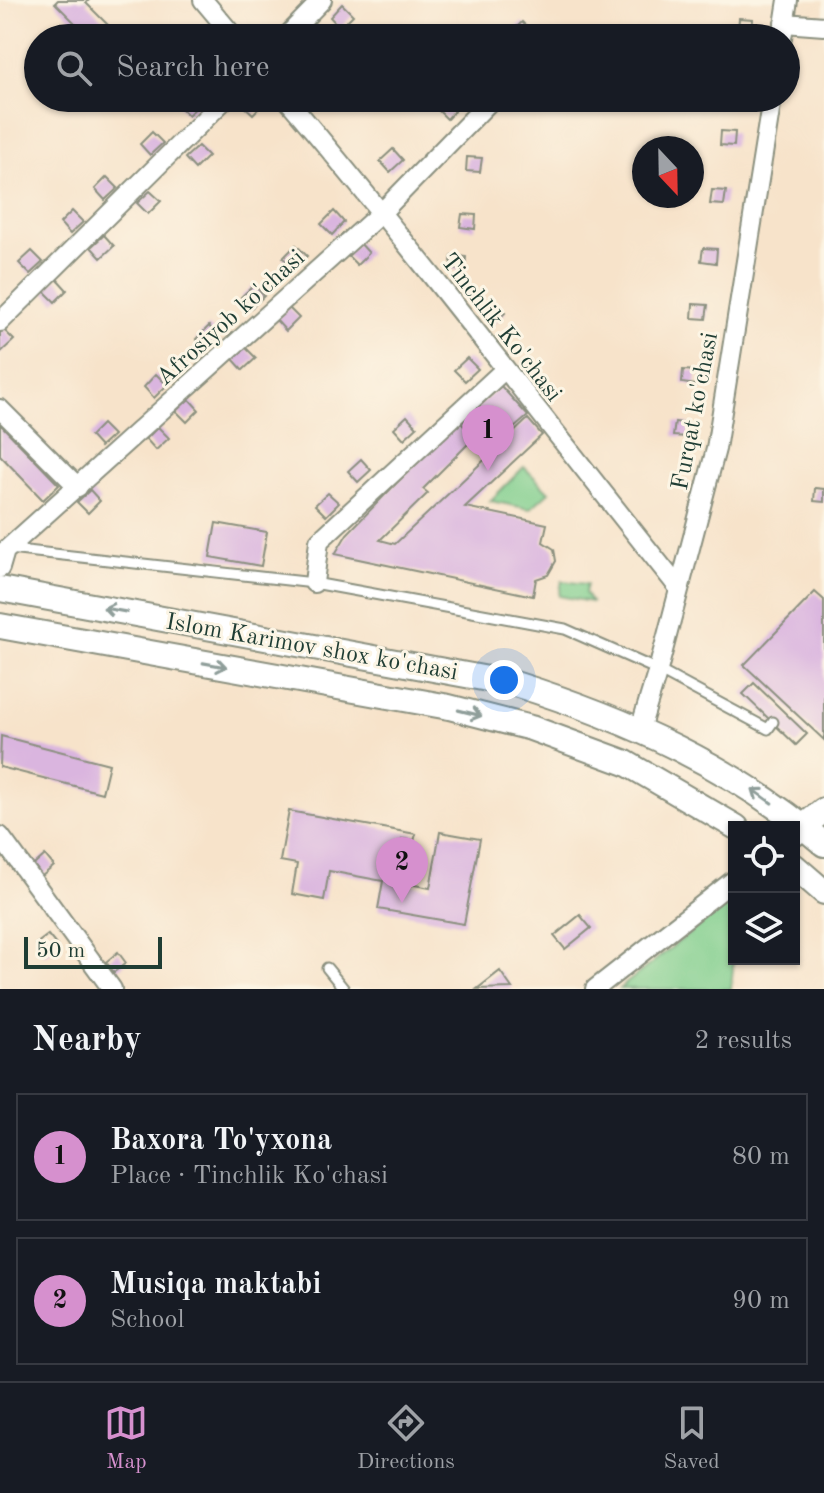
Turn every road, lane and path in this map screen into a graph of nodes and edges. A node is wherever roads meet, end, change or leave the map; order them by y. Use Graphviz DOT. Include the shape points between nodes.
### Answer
graph roads {
  1 [pos="203,0"];
  2 [pos="322,0"];
  3 [pos="788,0"];
  4 [pos="223,24"];
  5 [pos="299,24"];
  6 [pos="784,24"];
  7 [pos="824,26"];
  8 [pos="800,29"];
  9 [pos="212,112"];
  10 [pos="298,112"];
  11 [pos="479,112"];
  12 [pos="770,112"];
  13 [pos="382,212"];
  14 [pos="0,322"];
  15 [pos="504,370"];
  16 [pos="0,409"];
  17 [pos="78,487"];
  18 [pos="3,554"];
  19 [pos="314,583"];
  20 [pos="678,587"];
  21 [pos="0,589"];
  22 [pos="0,626"];
  23 [pos="658,670"];
  24 [pos="773,722"];
  25 [pos="640,729"];
  26 [pos="824,810"];
  27 [pos="789,821"];
  28 [pos="728,822"];
  29 [pos="800,829"];
  30 [pos="800,831"];
  31 [pos="0,836"];
  32 [pos="824,845"];
  33 [pos="800,865"];
  34 [pos="800,871"];
  35 [pos="728,885"];
  36 [pos="824,892"];
  37 [pos="327,968"];
  38 [pos="597,988"];
  39 [pos="112,989"];
  40 [pos="344,989"];
  1 -- 4 [label="street"];
  2 -- 5 [label="street"];
  3 -- 6 [label="street"];
  7 -- 8 [label="street"];
  9 -- 14 [label="street"];
  10 -- 13 [label="street, Tinchlik Ko'chasi"];
  11 -- 13 [label="street, Afrosiyob ko'chasi"];
  12 -- 20 [label="street, Furqat ko'chasi" via="716,449"];
  13 -- 15 [label="street, Tinchlik Ko'chasi"];
  13 -- 17 [label="street, Afrosiyob ko'chasi"];
  15 -- 19 [label="street" via="319,541"];
  15 -- 20 [label="street, Tinchlik Ko'chasi"];
  16 -- 17 [label="street"];
  17 -- 18 [label="street, Afrosiyob ko'chasi"];
  18 -- 19 [label="lane"];
  19 -- 23 [label="lane" via="565,629"];
  20 -- 23 [label="street, Furqat ko'chasi"];
  25 -- 21 [label="main road, Islom Karimov shox ko'chasi, one-way" via="515,684"];
  22 -- 28 [label="main road, Islom Karimov shox ko'chasi, one-way" via="449,707 531,728 626,763"];
  23 -- 24 [label="lane" via="768,729"];
  23 -- 25 [label="street, Furqat ko'chasi"];
  27 -- 25 [label="main road, Islom Karimov shox ko'chasi, one-way" via="747,785"];
  26 -- 29 [label="main road"];
  30 -- 32 [label="main road, Islom Karimov shox ko'chasi"];
  31 -- 39 [label="street"];
  32 -- 33 [label="main road"];
  34 -- 36 [label="main road"];
  35 -- 38 [label="street"];
  37 -- 40 [label="lane"];
}
